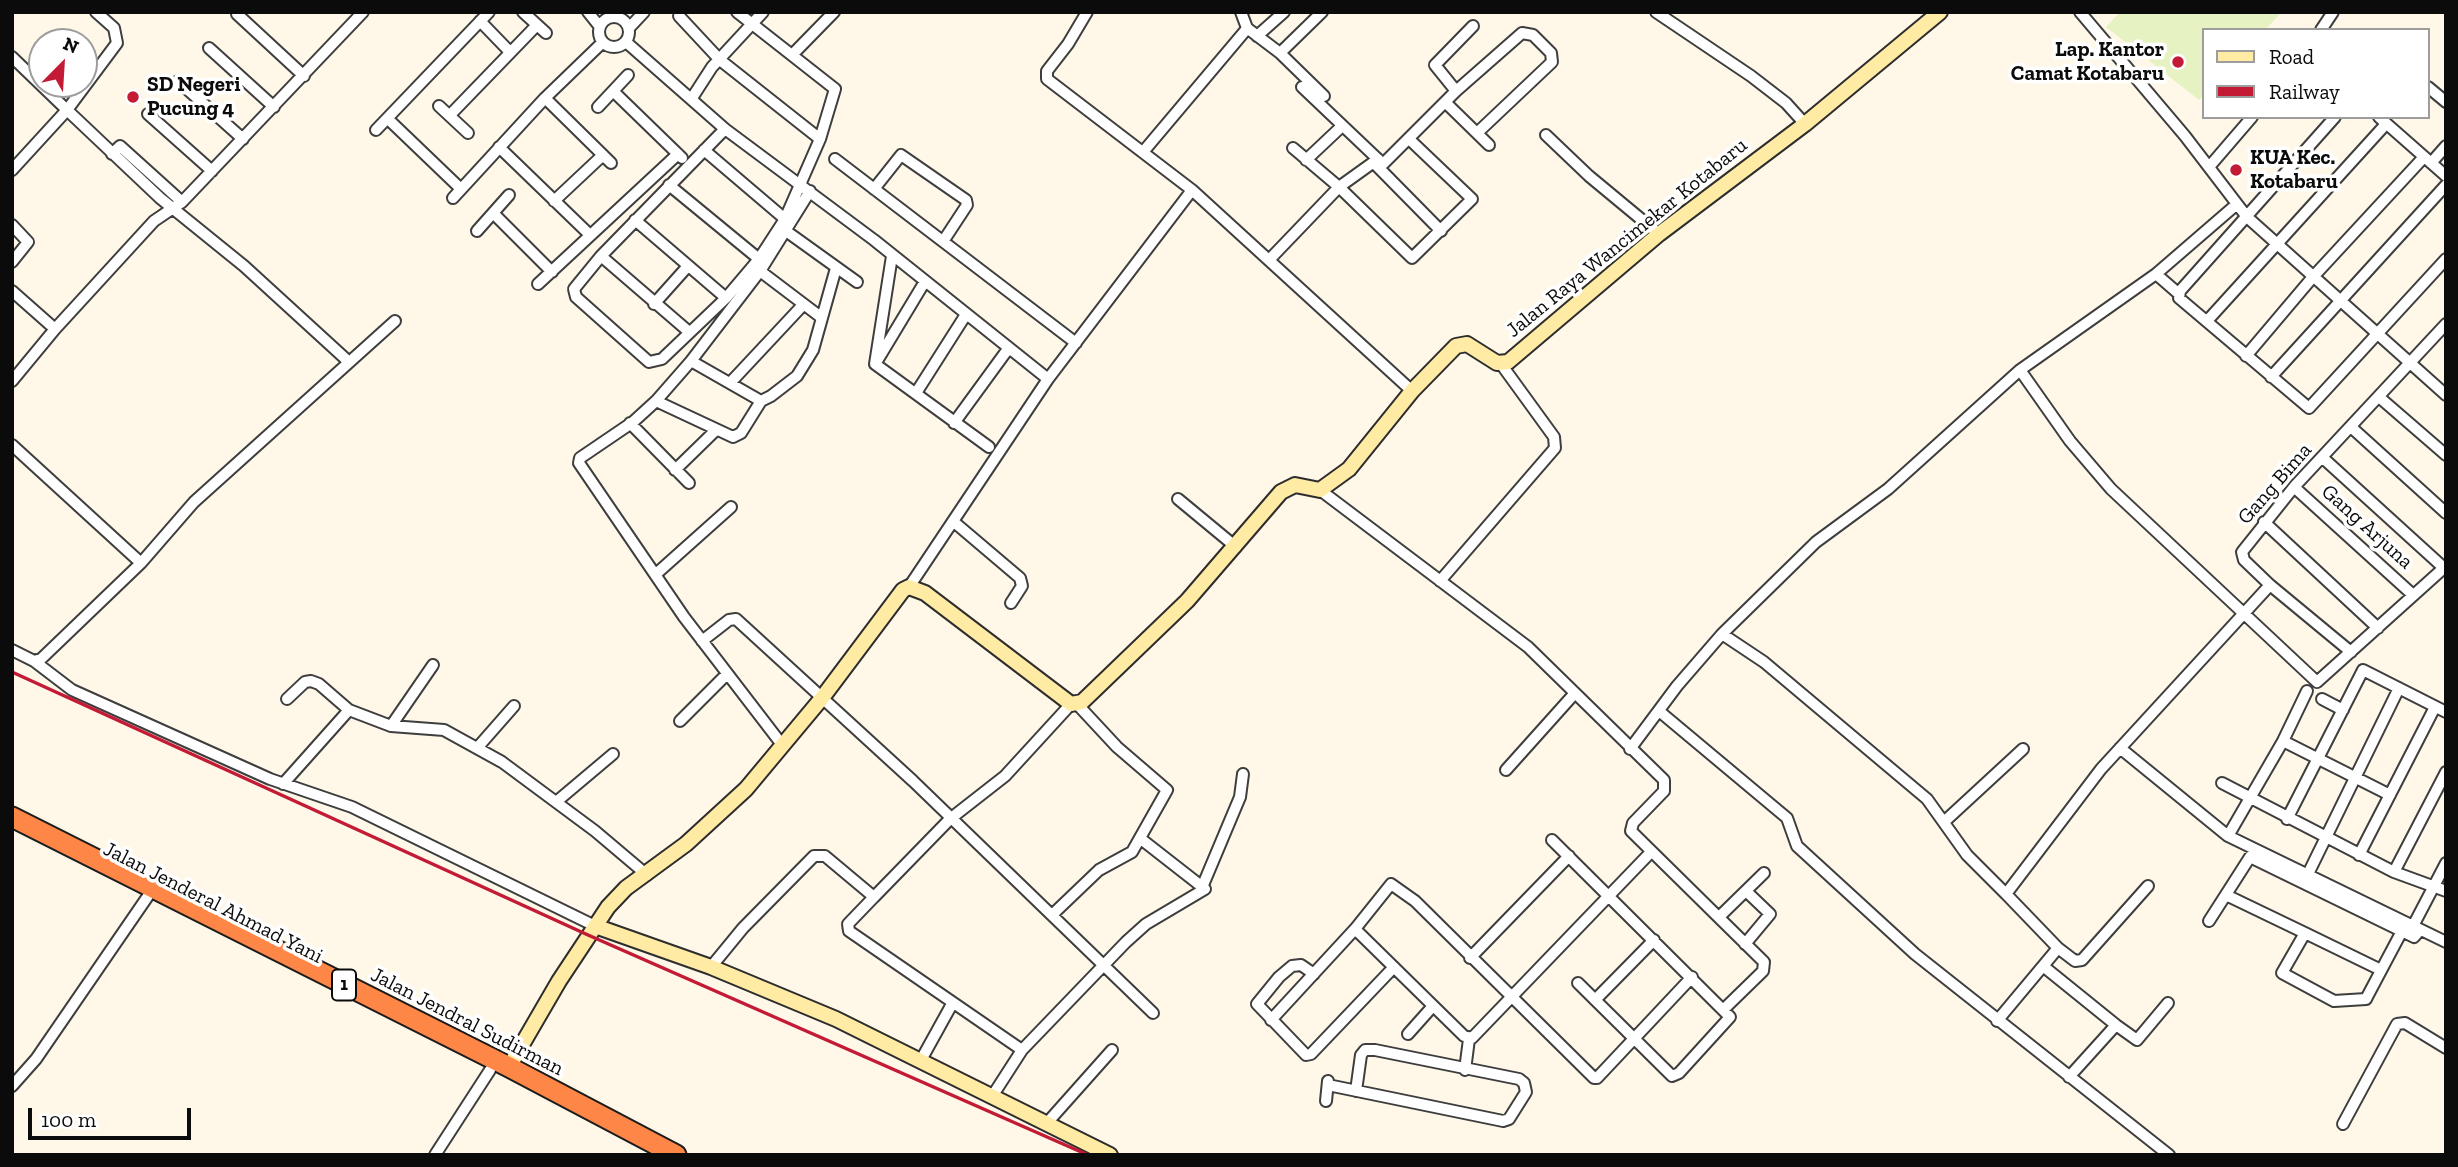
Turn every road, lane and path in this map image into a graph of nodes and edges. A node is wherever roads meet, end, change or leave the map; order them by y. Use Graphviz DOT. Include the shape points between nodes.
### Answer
graph roads {
  1 [pos="96,12"];
  2 [pos="363,12"];
  3 [pos="489,12"];
  4 [pos="523,12"];
  5 [pos="588,12"];
  6 [pos="644,12"];
  7 [pos="737,12"];
  8 [pos="763,12"];
  9 [pos="834,12"];
  10 [pos="1087,12"];
  11 [pos="1241,12"];
  12 [pos="1284,12"];
  13 [pos="1322,12"];
  14 [pos="1656,12"];
  15 [pos="1940,12"];
  16 [pos="2080,12"];
  17 [pos="2333,12"];
  18 [pos="237,14"];
  19 [pos="679,16"];
  20 [pos="480,21"];
  21 [pos="537,25"];
  22 [pos="749,25"];
  23 [pos="1473,26"];
  24 [pos="600,27"];
  25 [pos="1247,27"];
  26 [pos="629,28"];
  27 [pos="2321,28"];
  28 [pos="546,33"];
  29 [pos="1257,36"];
  30 [pos="603,42"];
  31 [pos="625,42"];
  32 [pos="209,48"];
  33 [pos="510,52"];
  34 [pos="1280,53"];
  35 [pos="792,55"];
  36 [pos="12,57"];
  37 [pos="720,60"];
  38 [pos="628,75"];
  39 [pos="304,76"];
  40 [pos="178,81"];
  41 [pos="1302,87"];
  42 [pos="2430,89"];
  43 [pos="1456,91"];
  44 [pos="614,92"];
  45 [pos="1324,96"];
  46 [pos="545,98"];
  47 [pos="692,99"];
  48 [pos="1445,102"];
  49 [pos="2446,102"];
  50 [pos="439,106"];
  51 [pos="274,107"];
  52 [pos="598,107"];
  53 [pos="67,110"];
  54 [pos="148,114"];
  55 [pos="450,115"];
  56 [pos="388,119"];
  57 [pos="2250,119"];
  58 [pos="2333,119"];
  59 [pos="2383,120"];
  60 [pos="1805,124"];
  61 [pos="1341,127"];
  62 [pos="725,129"];
  63 [pos="376,130"];
  64 [pos="468,133"];
  65 [pos="1477,133"];
  66 [pos="1546,135"];
  67 [pos="243,139"];
  68 [pos="820,139"];
  69 [pos="1409,139"];
  70 [pos="1489,145"];
  71 [pos="2446,146"];
  72 [pos="499,147"];
  73 [pos="1293,148"];
  74 [pos="704,150"];
  75 [pos="1143,152"];
  76 [pos="835,159"];
  77 [pos="1306,159"];
  78 [pos="2428,160"];
  79 [pos="1376,161"];
  80 [pos="2209,167"];
  81 [pos="12,170"];
  82 [pos="212,171"];
  83 [pos="2446,176"];
  84 [pos="800,183"];
  85 [pos="669,185"];
  86 [pos="2446,185"];
  87 [pos="1339,187"];
  88 [pos="461,189"];
  89 [pos="874,189"];
  90 [pos="1192,190"];
  91 [pos="810,191"];
  92 [pos="509,195"];
  93 [pos="453,198"];
  94 [pos="554,201"];
  95 [pos="2237,204"];
  96 [pos="178,206"];
  97 [pos="493,213"];
  98 [pos="2246,217"];
  99 [pos="635,220"];
  100 [pos="12,225"];
  101 [pos="786,225"];
  102 [pos="477,231"];
  103 [pos="1441,231"];
  104 [pos="589,234"];
  105 [pos="1659,234"];
  106 [pos="944,240"];
  107 [pos="2277,244"];
  108 [pos="601,256"];
  109 [pos="892,256"];
  110 [pos="2446,258"];
  111 [pos="1269,260"];
  112 [pos="12,262"];
  113 [pos="760,265"];
  114 [pos="688,266"];
  115 [pos="836,268"];
  116 [pos="552,272"];
  117 [pos="2156,274"];
  118 [pos="2312,278"];
  119 [pos="857,282"];
  120 [pos="924,283"];
  121 [pos="538,284"];
  122 [pos="12,291"];
  123 [pos="2179,294"];
  124 [pos="726,298"];
  125 [pos="2340,301"];
  126 [pos="654,304"];
  127 [pos="802,306"];
  128 [pos="965,316"];
  129 [pos="822,318"];
  130 [pos="396,321"];
  131 [pos="2207,321"];
  132 [pos="2446,324"];
  133 [pos="55,329"];
  134 [pos="688,331"];
  135 [pos="2378,335"];
  136 [pos="1076,343"];
  137 [pos="1008,349"];
  138 [pos="2246,356"];
  139 [pos="691,361"];
  140 [pos="349,362"];
  141 [pos="875,364"];
  142 [pos="1501,364"];
  143 [pos="2410,364"];
  144 [pos="2020,370"];
  145 [pos="2271,377"];
  146 [pos="1048,379"];
  147 [pos="12,381"];
  148 [pos="730,383"];
  149 [pos="1412,391"];
  150 [pos="916,393"];
  151 [pos="2445,394"];
  152 [pos="2379,397"];
  153 [pos="656,401"];
  154 [pos="761,401"];
  155 [pos="630,423"];
  156 [pos="954,423"];
  157 [pos="2351,427"];
  158 [pos="716,430"];
  159 [pos="12,445"];
  160 [pos="989,447"];
  161 [pos="2446,455"];
  162 [pos="2323,458"];
  163 [pos="675,470"];
  164 [pos="689,484"];
  165 [pos="2294,487"];
  166 [pos="1320,490"];
  167 [pos="1178,499"];
  168 [pos="732,507"];
  169 [pos="2446,513"];
  170 [pos="954,522"];
  171 [pos="2264,522"];
  172 [pos="1236,547"];
  173 [pos="141,563"];
  174 [pos="2445,567"];
  175 [pos="656,573"];
  176 [pos="1440,581"];
  177 [pos="2270,585"];
  178 [pos="909,587"];
  179 [pos="2413,596"];
  180 [pos="1011,603"];
  181 [pos="2244,615"];
  182 [pos="2378,628"];
  183 [pos="1722,634"];
  184 [pos="702,641"];
  185 [pos="12,650"];
  186 [pos="2351,652"];
  187 [pos="34,662"];
  188 [pos="433,665"];
  189 [pos="726,675"];
  190 [pos="2399,688"];
  191 [pos="2307,691"];
  192 [pos="1575,693"];
  193 [pos="822,698"];
  194 [pos="287,699"];
  195 [pos="2322,699"];
  196 [pos="1074,704"];
  197 [pos="514,706"];
  198 [pos="2441,709"];
  199 [pos="349,710"];
  200 [pos="2343,710"];
  201 [pos="1659,711"];
  202 [pos="680,721"];
  203 [pos="391,726"];
  204 [pos="2283,741"];
  205 [pos="783,746"];
  206 [pos="478,747"];
  207 [pos="2120,748"];
  208 [pos="1630,749"];
  209 [pos="2023,749"];
  210 [pos="614,754"];
  211 [pos="2318,759"];
  212 [pos="1506,770"];
  213 [pos="2446,772"];
  214 [pos="1243,774"];
  215 [pos="2354,777"];
  216 [pos="2222,783"];
  217 [pos="283,784"];
  218 [pos="2390,795"];
  219 [pos="2248,799"];
  220 [pos="556,802"];
  221 [pos="12,817"];
  222 [pos="950,819"];
  223 [pos="2287,819"];
  224 [pos="1944,821"];
  225 [pos="12,828"];
  226 [pos="2228,836"];
  227 [pos="2324,838"];
  228 [pos="1142,839"];
  229 [pos="1552,840"];
  230 [pos="1651,852"];
  231 [pos="2359,855"];
  232 [pos="1569,856"];
  233 [pos="2446,863"];
  234 [pos="2394,872"];
  235 [pos="1764,873"];
  236 [pos="647,875"];
  237 [pos="2307,876"];
  238 [pos="1203,885"];
  239 [pos="2148,886"];
  240 [pos="2433,888"];
  241 [pos="2446,891"];
  242 [pos="1746,892"];
  243 [pos="2006,894"];
  244 [pos="148,895"];
  245 [pos="2226,895"];
  246 [pos="1609,896"];
  247 [pos="874,897"];
  248 [pos="1053,915"];
  249 [pos="1719,917"];
  250 [pos="2209,921"];
  251 [pos="594,926"];
  252 [pos="1356,929"];
  253 [pos="2411,929"];
  254 [pos="2305,933"];
  255 [pos="1654,940"];
  256 [pos="2446,942"];
  257 [pos="1745,944"];
  258 [pos="2057,947"];
  259 [pos="1470,958"];
  260 [pos="2043,965"];
  261 [pos="712,967"];
  262 [pos="1106,967"];
  263 [pos="1394,967"];
  264 [pos="2381,970"];
  265 [pos="1314,974"];
  266 [pos="1692,977"];
  267 [pos="1578,983"];
  268 [pos="1511,998"];
  269 [pos="1595,1000"];
  270 [pos="2168,1003"];
  271 [pos="952,1004"];
  272 [pos="1433,1006"];
  273 [pos="1724,1009"];
  274 [pos="1153,1013"];
  275 [pos="1271,1020"];
  276 [pos="1997,1021"];
  277 [pos="2116,1025"];
  278 [pos="1408,1034"];
  279 [pos="1633,1038"];
  280 [pos="1469,1039"];
  281 [pos="2446,1048"];
  282 [pos="1022,1050"];
  283 [pos="1112,1050"];
  284 [pos="922,1060"];
  285 [pos="500,1069"];
  286 [pos="1465,1070"];
  287 [pos="2069,1077"];
  288 [pos="12,1086"];
  289 [pos="1356,1091"];
  290 [pos="992,1096"];
  291 [pos="1326,1101"];
  292 [pos="1047,1123"];
  293 [pos="2343,1124"];
  294 [pos="435,1155"];
  295 [pos="653,1155"];
  296 [pos="676,1155"];
  297 [pos="1110,1155"];
  298 [pos="2169,1155"];
  1 -- 53 [label="street" via="114,28 117,43"];
  2 -- 39 [label="street"];
  3 -- 20 [label="street"];
  4 -- 21 [label="street"];
  5 -- 24 [label="street"];
  6 -- 26 [label="street"];
  7 -- 22 [label="street"];
  8 -- 22 [label="street"];
  9 -- 35 [label="street"];
  10 -- 75 [label="street" via="1047,71 1047,79"];
  11 -- 25 [label="street"];
  12 -- 29 [label="street"];
  13 -- 34 [label="street"];
  14 -- 60 [label="street" via="1769,90"];
  15 -- 60 [label="street, Jalan Raya Wancimekar Kotabaru"];
  16 -- 80 [label="street"];
  17 -- 27 [label="street"];
  18 -- 39 [label="street"];
  19 -- 37 [label="street"];
  20 -- 33 [label="street"];
  20 -- 56 [label="street"];
  21 -- 28 [label="street"];
  21 -- 33 [label="street"];
  22 -- 35 [label="street"];
  22 -- 37 [label="street"];
  23 -- 43 [label="street" via="1435,65"];
  24 -- 26 [label="street" via="614,17"];
  24 -- 30 [label="street"];
  25 -- 29 [label="street"];
  25 -- 75 [label="street"];
  26 -- 31 [label="street"];
  29 -- 34 [label="street"];
  30 -- 31 [label="street" via="614,47"];
  30 -- 46 [label="street"];
  31 -- 47 [label="street"];
  32 -- 51 [label="street"];
  33 -- 55 [label="street"];
  34 -- 45 [label="street"];
  35 -- 68 [label="street" via="834,85"];
  36 -- 53 [label="street"];
  37 -- 47 [label="street"];
  37 -- 68 [label="street"];
  38 -- 44 [label="street"];
  39 -- 51 [label="street"];
  40 -- 67 [label="street"];
  41 -- 61 [label="street"];
  42 -- 49 [label="street"];
  43 -- 48 [label="street"];
  43 -- 65 [label="street" via="1522,33 1533,35 1554,58"];
  44 -- 52 [label="street"];
  44 -- 104 [label="street" via="680,156"];
  46 -- 72 [label="street"];
  46 -- 94 [label="street" via="607,159"];
  47 -- 62 [label="street"];
  48 -- 65 [label="street"];
  48 -- 69 [label="street"];
  50 -- 55 [label="street"];
  51 -- 67 [label="street"];
  53 -- 81 [label="street"];
  53 -- 96 [label="street" via="112,154"];
  54 -- 82 [label="street"];
  55 -- 64 [label="street"];
  56 -- 63 [label="street"];
  56 -- 88 [label="street"];
  57 -- 80 [label="street"];
  58 -- 98 [label="street"];
  59 -- 78 [label="street"];
  59 -- 107 [label="street"];
  60 -- 105 [label="street, Jalan Raya Wancimekar Kotabaru"];
  61 -- 77 [label="street"];
  61 -- 79 [label="street"];
  62 -- 74 [label="street"];
  62 -- 84 [label="street"];
  65 -- 70 [label="street"];
  66 -- 105 [label="street"];
  67 -- 82 [label="street"];
  68 -- 84 [label="street"];
  69 -- 79 [label="street" via="1383,164"];
  69 -- 103 [label="street" via="1472,199"];
  71 -- 78 [label="street"];
  72 -- 88 [label="street"];
  72 -- 94 [label="street"];
  73 -- 77 [label="street"];
  74 -- 85 [label="street"];
  74 -- 101 [label="street"];
  75 -- 90 [label="street"];
  76 -- 89 [label="street"];
  77 -- 87 [label="street"];
  78 -- 83 [label="street"];
  78 -- 118 [label="street"];
  79 -- 87 [label="street"];
  79 -- 103 [label="street"];
  80 -- 95 [label="street"];
  82 -- 96 [label="street"];
  84 -- 91 [label="street"];
  84 -- 101 [label="street"];
  85 -- 99 [label="street"];
  85 -- 113 [label="street"];
  86 -- 125 [label="street"];
  87 -- 103 [label="street" via="1409,258"];
  87 -- 111 [label="street"];
  88 -- 93 [label="street"];
  89 -- 106 [label="street"];
  89 -- 106 [label="street" via="901,155 966,200"];
  90 -- 111 [label="street"];
  90 -- 136 [label="street"];
  91 -- 101 [label="street"];
  91 -- 109 [label="street"];
  92 -- 97 [label="street"];
  94 -- 104 [label="street"];
  95 -- 98 [label="street"];
  95 -- 117 [label="street"];
  96 -- 133 [label="street" via="154,221"];
  96 -- 140 [label="street"];
  97 -- 102 [label="street"];
  97 -- 116 [label="street"];
  98 -- 107 [label="street"];
  98 -- 123 [label="street"];
  99 -- 108 [label="street"];
  99 -- 114 [label="street"];
  100 -- 112 [label="street" via="28,242"];
  101 -- 113 [label="street"];
  101 -- 115 [label="street"];
  104 -- 116 [label="street"];
  105 -- 142 [label="street, Jalan Raya Wancimekar Kotabaru" via="1535,341"];
  106 -- 136 [label="street"];
  107 -- 118 [label="street"];
  107 -- 131 [label="street"];
  108 -- 126 [label="street"];
  108 -- 134 [label="street" via="573,293 649,362 662,359"];
  109 -- 120 [label="street"];
  109 -- 141 [label="street"];
  110 -- 135 [label="street"];
  111 -- 149 [label="street"];
  113 -- 124 [label="street"];
  113 -- 127 [label="street"];
  113 -- 139 [label="street"];
  114 -- 124 [label="street"];
  114 -- 126 [label="street"];
  115 -- 119 [label="street"];
  115 -- 129 [label="street"];
  116 -- 121 [label="street"];
  117 -- 123 [label="street"];
  117 -- 144 [label="street"];
  118 -- 125 [label="street"];
  118 -- 138 [label="street"];
  120 -- 128 [label="street"];
  120 -- 141 [label="street"];
  122 -- 133 [label="street"];
  123 -- 131 [label="street"];
  124 -- 134 [label="street"];
  125 -- 135 [label="street"];
  125 -- 145 [label="street"];
  126 -- 134 [label="street"];
  127 -- 129 [label="street"];
  127 -- 148 [label="street"];
  128 -- 137 [label="street"];
  128 -- 150 [label="street"];
  129 -- 154 [label="street" via="813,350 797,376"];
  130 -- 140 [label="street"];
  131 -- 138 [label="street"];
  132 -- 143 [label="street, Gang Bima"];
  133 -- 147 [label="street"];
  135 -- 143 [label="street"];
  135 -- 145 [label="street" via="2309,408"];
  136 -- 146 [label="street"];
  137 -- 146 [label="street"];
  137 -- 156 [label="street"];
  138 -- 145 [label="street"];
  139 -- 148 [label="street"];
  139 -- 153 [label="street"];
  140 -- 173 [label="street" via="194,502"];
  141 -- 150 [label="street"];
  142 -- 149 [label="street, Jalan Raya Wancimekar Kotabaru" via="1459,344"];
  142 -- 176 [label="street" via="1554,437 1555,448"];
  143 -- 151 [label="street"];
  143 -- 152 [label="street, Gang Bima"];
  144 -- 181 [label="street" via="2070,442 2111,489"];
  144 -- 183 [label="street" via="1888,489 1816,542"];
  146 -- 170 [label="street"];
  148 -- 154 [label="street"];
  149 -- 166 [label="street, Jalan Raya Wancimekar Kotabaru" via="1349,469"];
  150 -- 156 [label="street"];
  152 -- 157 [label="street, Gang Bima"];
  152 -- 161 [label="street"];
  153 -- 155 [label="street"];
  153 -- 158 [label="street"];
  154 -- 158 [label="street" via="737,437"];
  155 -- 163 [label="street"];
  155 -- 175 [label="street" via="584,454 579,463 631,544"];
  156 -- 160 [label="street"];
  157 -- 162 [label="street, Gang Bima"];
  157 -- 169 [label="street"];
  158 -- 163 [label="street"];
  159 -- 173 [label="street"];
  162 -- 165 [label="street, Gang Bima"];
  162 -- 174 [label="street"];
  163 -- 164 [label="street"];
  165 -- 171 [label="street, Gang Bima"];
  165 -- 179 [label="street, Gang Arjuna"];
  166 -- 172 [label="street" via="1288,487"];
  166 -- 176 [label="street"];
  167 -- 172 [label="street"];
  168 -- 175 [label="street"];
  170 -- 178 [label="street"];
  170 -- 180 [label="street" via="1020,578 1022,586"];
  171 -- 177 [label="street, Gang Bima" via="2241,556"];
  171 -- 182 [label="street"];
  172 -- 196 [label="street" via="1135,653"];
  173 -- 187 [label="street"];
  174 -- 179 [label="street"];
  175 -- 184 [label="street"];
  176 -- 192 [label="street" via="1528,647"];
  177 -- 181 [label="street"];
  177 -- 186 [label="street, Gang Bima"];
  178 -- 193 [label="street"];
  178 -- 196 [label="street" via="925,593"];
  179 -- 182 [label="street"];
  181 -- 186 [label="street" via="2317,682"];
  181 -- 207 [label="street"];
  182 -- 186 [label="street"];
  183 -- 201 [label="street"];
  183 -- 224 [label="street" via="1764,662 1888,764"];
  184 -- 189 [label="street"];
  184 -- 193 [label="street" via="729,620 736,620"];
  185 -- 187 [label="street"];
  187 -- 217 [label="street" via="72,690"];
  188 -- 203 [label="street"];
  189 -- 202 [label="street"];
  189 -- 205 [label="street"];
  190 -- 198 [label="street"];
  190 -- 200 [label="street" via="2363,670"];
  190 -- 215 [label="street"];
  191 -- 204 [label="street"];
  192 -- 208 [label="street"];
  192 -- 212 [label="street"];
  193 -- 205 [label="street"];
  193 -- 222 [label="street"];
  194 -- 199 [label="street" via="311,681"];
  195 -- 200 [label="street"];
  196 -- 222 [label="street" via="1005,775"];
  196 -- 228 [label="street" via="1166,786"];
  197 -- 206 [label="street"];
  198 -- 218 [label="street"];
  199 -- 203 [label="street"];
  199 -- 217 [label="street"];
  200 -- 211 [label="street"];
  201 -- 208 [label="street"];
  201 -- 276 [label="street" via="1787,818 1797,846 1915,954"];
  203 -- 206 [label="street" via="444,730"];
  204 -- 211 [label="street"];
  204 -- 219 [label="street"];
  205 -- 236 [label="street" via="718,816"];
  206 -- 220 [label="street"];
  207 -- 226 [label="street"];
  207 -- 243 [label="street" via="2071,805"];
  208 -- 230 [label="street" via="1665,785 1631,827"];
  209 -- 224 [label="street"];
  210 -- 220 [label="street"];
  211 -- 215 [label="street"];
  211 -- 223 [label="street"];
  213 -- 234 [label="street"];
  214 -- 238 [label="street" via="1240,797"];
  215 -- 218 [label="street"];
  215 -- 227 [label="street"];
  216 -- 219 [label="street"];
  217 -- 251 [label="street" via="352,807"];
  218 -- 231 [label="street"];
  219 -- 223 [label="street"];
  219 -- 226 [label="street"];
  220 -- 236 [label="street"];
  221 -- 285 [label="highway, Jalan Jendral Sudirman / 1"];
  222 -- 247 [label="street"];
  222 -- 248 [label="street"];
  223 -- 227 [label="street"];
  224 -- 243 [label="street" via="1967,855"];
  225 -- 244 [label="highway, Jalan Jenderal Ahmad Yani / 1"];
  226 -- 237 [label="street"];
  227 -- 231 [label="street"];
  227 -- 237 [label="street"];
  228 -- 238 [label="street"];
  228 -- 248 [label="street" via="1132,852 1099,870"];
  229 -- 232 [label="street"];
  230 -- 246 [label="street"];
  230 -- 249 [label="street"];
  231 -- 234 [label="street"];
  232 -- 246 [label="street"];
  232 -- 259 [label="street"];
  233 -- 240 [label="street"];
  234 -- 240 [label="street"];
  235 -- 242 [label="street"];
  236 -- 251 [label="street" via="626,888"];
  237 -- 253 [label="street"];
  238 -- 262 [label="street" via="1203,892 1137,932"];
  239 -- 258 [label="street" via="2082,960 2075,961"];
  240 -- 241 [label="street"];
  240 -- 253 [label="street"];
  242 -- 249 [label="street"];
  242 -- 257 [label="street" via="1770,914"];
  243 -- 258 [label="street"];
  244 -- 285 [label="highway, Jalan Jenderal Ahmad Yani / 1"];
  244 -- 288 [label="street" via="36,1059"];
  245 -- 250 [label="street"];
  245 -- 253 [label="street" via="2250,857"];
  245 -- 254 [label="street"];
  246 -- 255 [label="street"];
  246 -- 268 [label="street"];
  247 -- 261 [label="street" via="825,856 814,856 743,928"];
  247 -- 271 [label="street" via="848,924 849,931"];
  248 -- 262 [label="street"];
  249 -- 257 [label="street"];
  251 -- 261 [label="street"];
  251 -- 285 [label="street"];
  252 -- 259 [label="street" via="1391,884 1415,901"];
  252 -- 263 [label="street"];
  252 -- 265 [label="street"];
  253 -- 256 [label="street"];
  253 -- 264 [label="street"];
  254 -- 264 [label="street"];
  254 -- 264 [label="street" via="2282,973 2334,1001 2366,999"];
  255 -- 266 [label="street"];
  255 -- 269 [label="street"];
  257 -- 273 [label="street" via="1764,962 1763,971"];
  258 -- 260 [label="street"];
  259 -- 268 [label="street"];
  260 -- 276 [label="street"];
  260 -- 277 [label="street"];
  261 -- 284 [label="street"];
  262 -- 274 [label="street"];
  262 -- 282 [label="street"];
  263 -- 272 [label="street"];
  263 -- 275 [label="street" via="1311,1054 1299,1052"];
  265 -- 275 [label="street"];
  265 -- 275 [label="street" via="1296,964 1279,976 1257,1004"];
  266 -- 273 [label="street"];
  266 -- 279 [label="street"];
  267 -- 269 [label="street"];
  268 -- 279 [label="street" via="1597,1079"];
  268 -- 280 [label="street"];
  269 -- 279 [label="street"];
  270 -- 277 [label="street" via="2137,1040"];
  271 -- 282 [label="street"];
  271 -- 284 [label="street"];
  272 -- 278 [label="street"];
  272 -- 280 [label="street"];
  273 -- 279 [label="street" via="1729,1020 1675,1076"];
  276 -- 287 [label="street"];
  277 -- 287 [label="street"];
  280 -- 286 [label="street"];
  281 -- 293 [label="street" via="2405,1023 2397,1024"];
  282 -- 290 [label="street"];
  283 -- 292 [label="street"];
  284 -- 290 [label="street"];
  285 -- 294 [label="street"];
  285 -- 295 [label="highway, Jalan Jenderal Ahmad Yani / 1"];
  285 -- 296 [label="highway, Jalan Jendral Sudirman / 1"];
  286 -- 289 [label="street" via="1365,1050"];
  286 -- 289 [label="street" via="1524,1083 1526,1092 1509,1119"];
  287 -- 298 [label="street"];
  289 -- 291 [label="street" via="1328,1082"];
  290 -- 292 [label="street"];
  292 -- 297 [label="street"];
}
